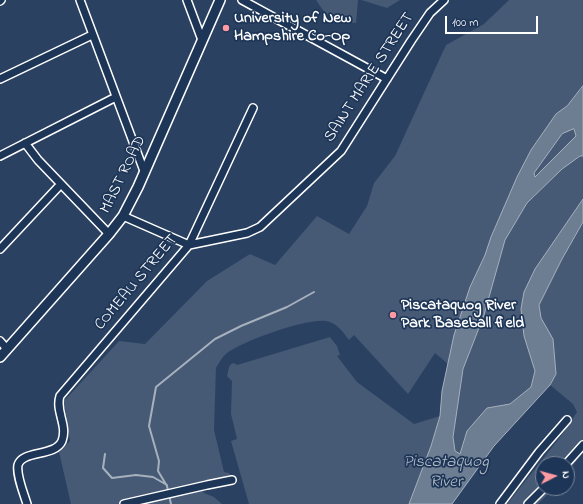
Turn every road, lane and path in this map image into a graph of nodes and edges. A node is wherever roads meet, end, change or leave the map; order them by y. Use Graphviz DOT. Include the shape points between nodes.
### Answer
graph roads {
  1 [pos="80,0"];
  2 [pos="187,0"];
  3 [pos="220,0"];
  4 [pos="242,0"];
  5 [pos="444,0"];
  6 [pos="92,34"];
  7 [pos="202,40"];
  8 [pos="0,79"];
  9 [pos="387,79"];
  10 [pos="116,97"];
  11 [pos="252,108"];
  12 [pos="25,143"];
  13 [pos="0,156"];
  14 [pos="144,171"];
  15 [pos="61,184"];
  16 [pos="123,216"];
  17 [pos="109,234"];
  18 [pos="189,245"];
  19 [pos="0,250"];
  20 [pos="0,341"];
  21 [pos="7,349"];
  22 [pos="0,357"];
  23 [pos="567,420"];
  24 [pos="582,448"];
  25 [pos="574,456"];
  26 [pos="232,480"];
  27 [pos="536,496"];
  28 [pos="26,504"];
  29 [pos="124,504"];
  30 [pos="500,504"];
  31 [pos="528,504"];
  1 -- 6 [label="street"];
  2 -- 7 [label="street"];
  3 -- 7 [label="main road, MAST ROAD"];
  4 -- 9 [label="street"];
  5 -- 9 [label="street, SAINT MARIE STREET" via="430,13"];
  6 -- 8 [label="street"];
  6 -- 10 [label="street"];
  7 -- 14 [label="main road, MAST ROAD"];
  9 -- 18 [label="street, SAINT MARIE STREET" via="340,151 260,227 248,233"];
  10 -- 12 [label="street"];
  10 -- 14 [label="street"];
  11 -- 18 [label="street, COMEAU STREET"];
  12 -- 13 [label="street"];
  12 -- 15 [label="street"];
  14 -- 16 [label="main road, MAST ROAD"];
  15 -- 17 [label="street"];
  15 -- 19 [label="street"];
  16 -- 17 [label="main road, MAST ROAD"];
  16 -- 18 [label="street"];
  17 -- 21 [label="main road, MAST ROAD"];
  18 -- 28 [label="street, COMEAU STREET" via="60,396 58,401 64,434 61,443 48,452 21,460 18,465"];
  20 -- 21 [label="street"];
  21 -- 22 [label="main road, MAST ROAD"];
  23 -- 30 [label="street" via="538,452"];
  24 -- 25 [label="street"];
  26 -- 29 [label="street"];
  27 -- 31 [label="street"];
}
